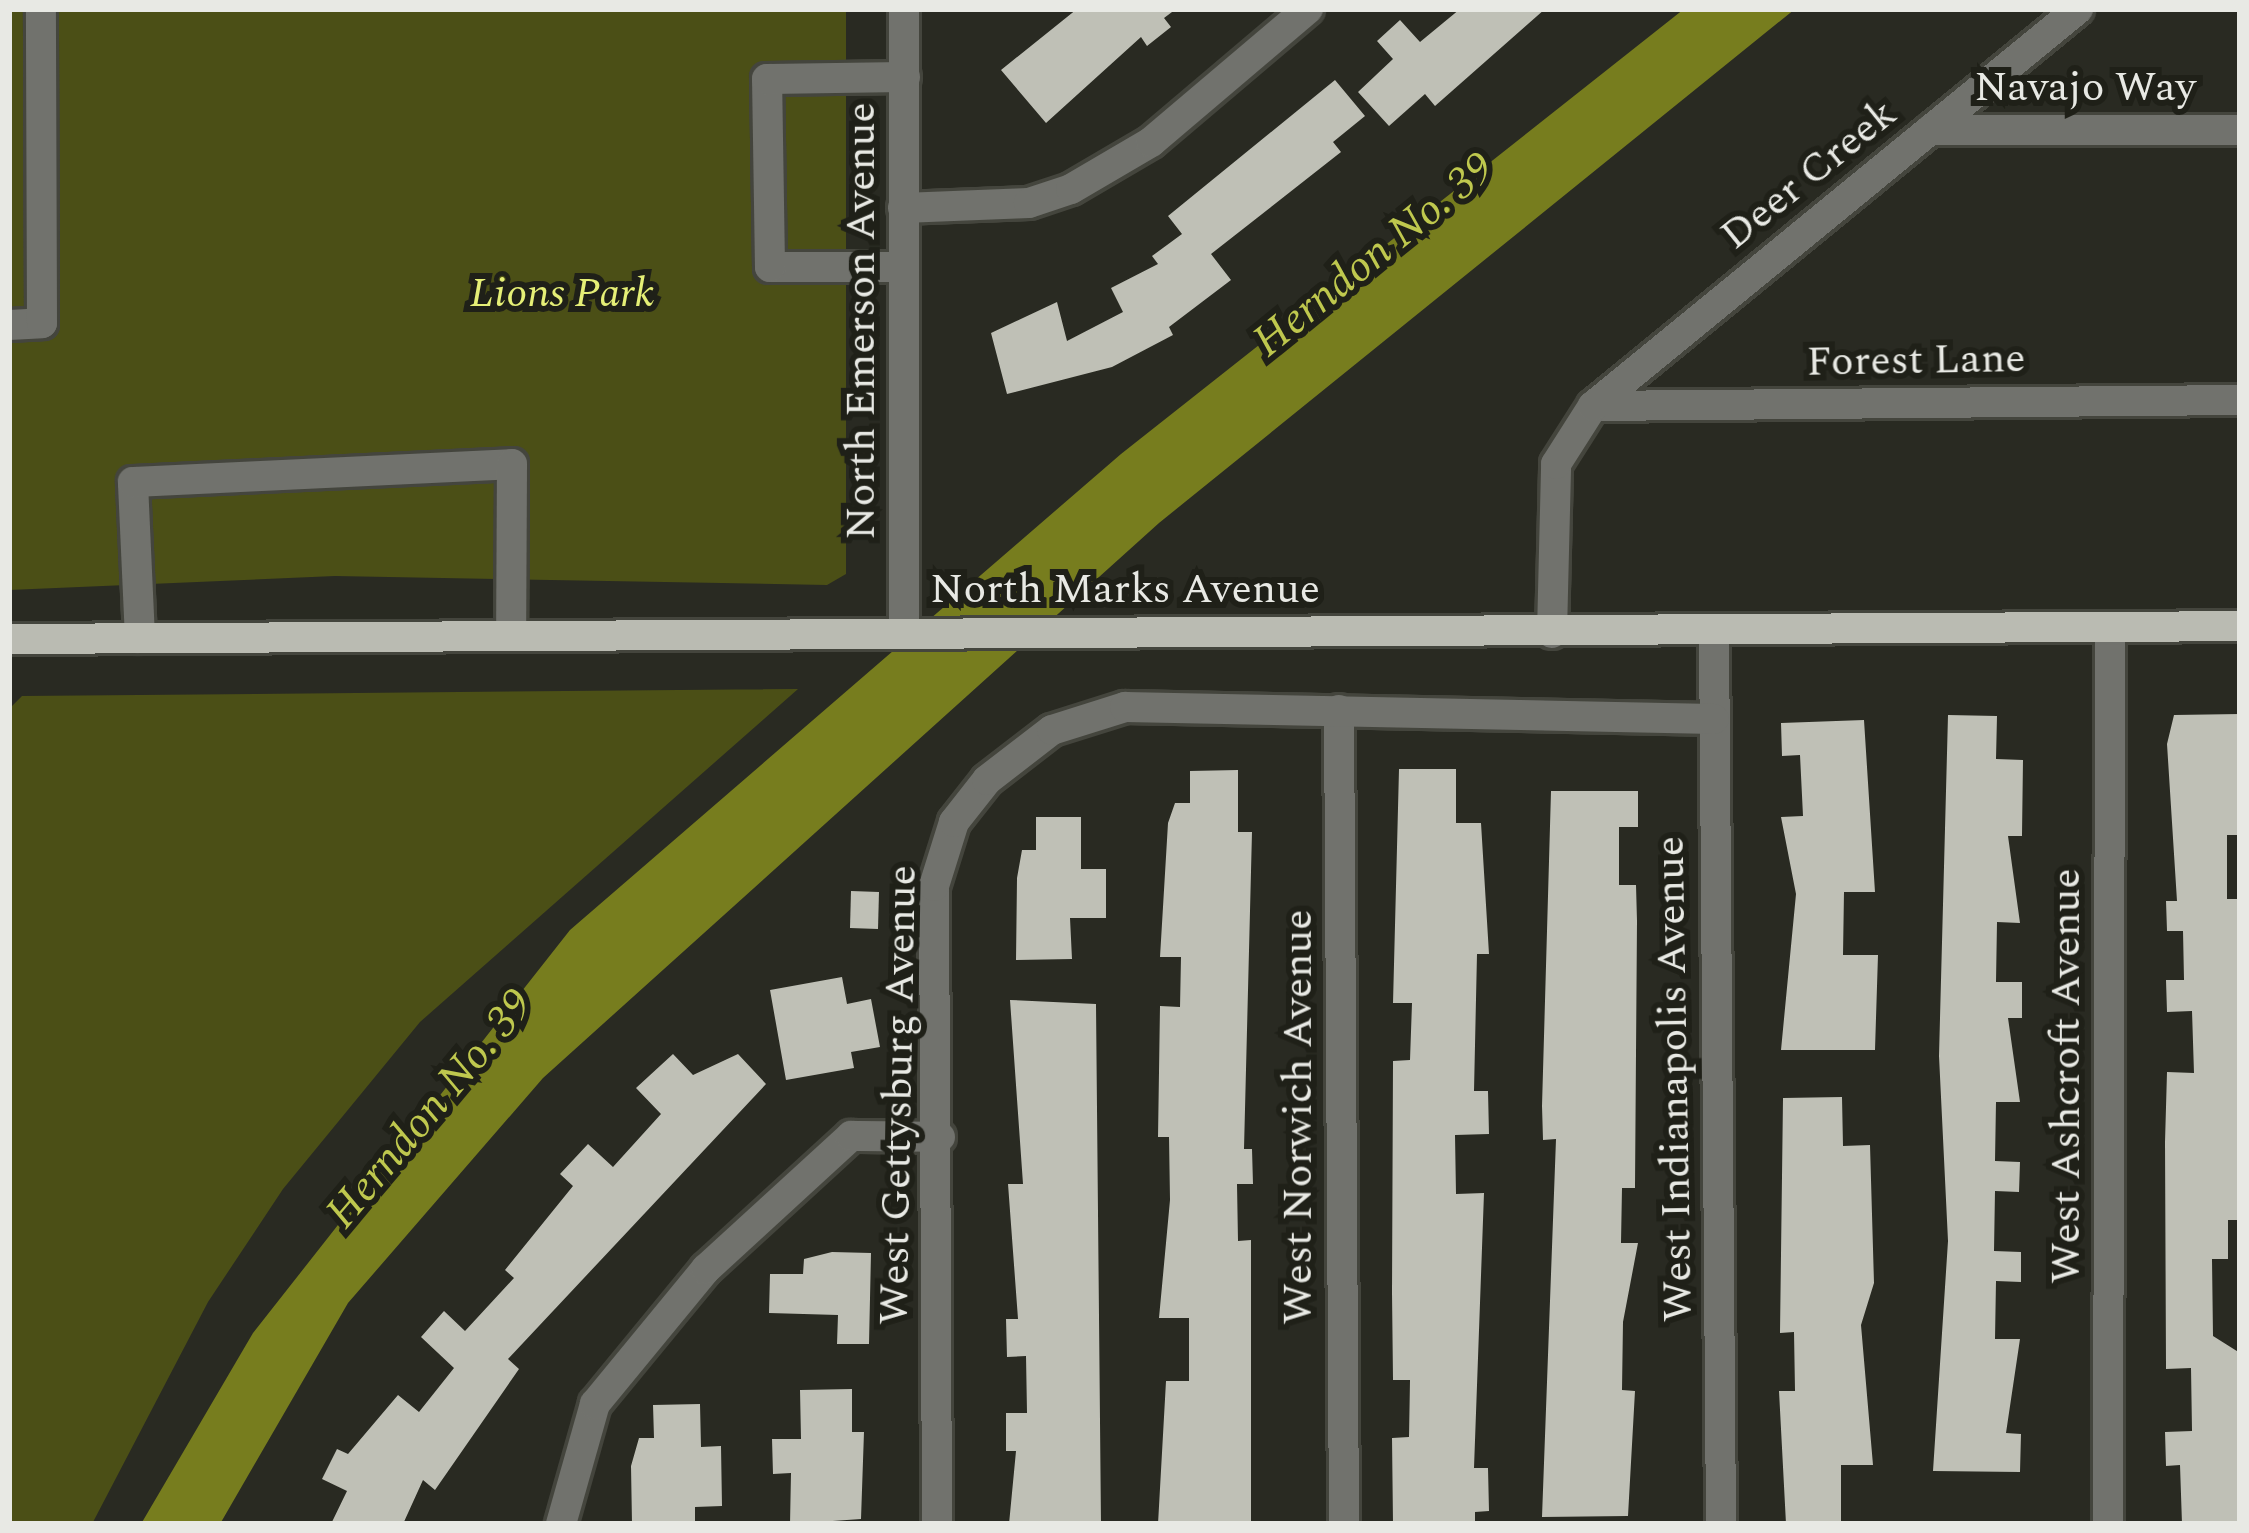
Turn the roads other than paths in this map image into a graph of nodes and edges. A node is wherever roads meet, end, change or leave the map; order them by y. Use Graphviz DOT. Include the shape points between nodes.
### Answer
graph roads {
  1 [pos="41,9"];
  2 [pos="904,9"];
  3 [pos="1308,9"];
  4 [pos="2078,9"];
  5 [pos="904,77"];
  6 [pos="1930,130"];
  7 [pos="2240,130"];
  8 [pos="904,208"];
  9 [pos="904,267"];
  10 [pos="9,325"];
  11 [pos="2240,400"];
  12 [pos="1593,406"];
  13 [pos="2240,626"];
  14 [pos="2110,629"];
  15 [pos="904,632"];
  16 [pos="1552,633"];
  17 [pos="1714,634"];
  18 [pos="511,635"];
  19 [pos="140,638"];
  20 [pos="9,639"];
  21 [pos="1339,710"];
  22 [pos="1714,719"];
  23 [pos="940,1137"];
  24 [pos="561,1524"];
  25 [pos="937,1524"];
  26 [pos="1343,1524"];
  27 [pos="1721,1524"];
  28 [pos="2108,1524"];
  1 -- 10 [label="street" via="42,323"];
  2 -- 5 [label="street, North Emerson Avenue"];
  3 -- 8 [label="street" via="1150,142 1071,189 1029,203"];
  4 -- 6 [label="street, Deer Creek"];
  5 -- 8 [label="street, North Emerson Avenue"];
  5 -- 9 [label="street" via="767,79 770,267"];
  6 -- 7 [label="street, Navajo Way"];
  6 -- 12 [label="street, Deer Creek"];
  8 -- 9 [label="street, North Emerson Avenue"];
  9 -- 15 [label="street, North Emerson Avenue"];
  11 -- 12 [label="street, Forest Lane"];
  12 -- 16 [label="street, Deer Creek" via="1556,464"];
  13 -- 14 [label="main road, North Marks Avenue"];
  14 -- 17 [label="main road, North Marks Avenue"];
  14 -- 28 [label="street, West Ashcroft Avenue"];
  15 -- 16 [label="main road, North Marks Avenue"];
  15 -- 18 [label="main road, North Marks Avenue"];
  16 -- 17 [label="main road, North Marks Avenue"];
  17 -- 22 [label="street, West Indianapolis Avenue"];
  18 -- 19 [label="main road, North Marks Avenue"];
  18 -- 19 [label="street" via="512,464 133,482"];
  19 -- 20 [label="main road, North Marks Avenue"];
  21 -- 22 [label="street, West Gettysburg Avenue"];
  21 -- 23 [label="street, West Gettysburg Avenue" via="1091,712 987,780 954,822 934,886"];
  21 -- 26 [label="street, West Norwich Avenue"];
  22 -- 27 [label="street, West Indianapolis Avenue"];
  23 -- 24 [label="street" via="850,1136 706,1268 595,1404"];
  23 -- 25 [label="street, West Gettysburg Avenue"];
}
